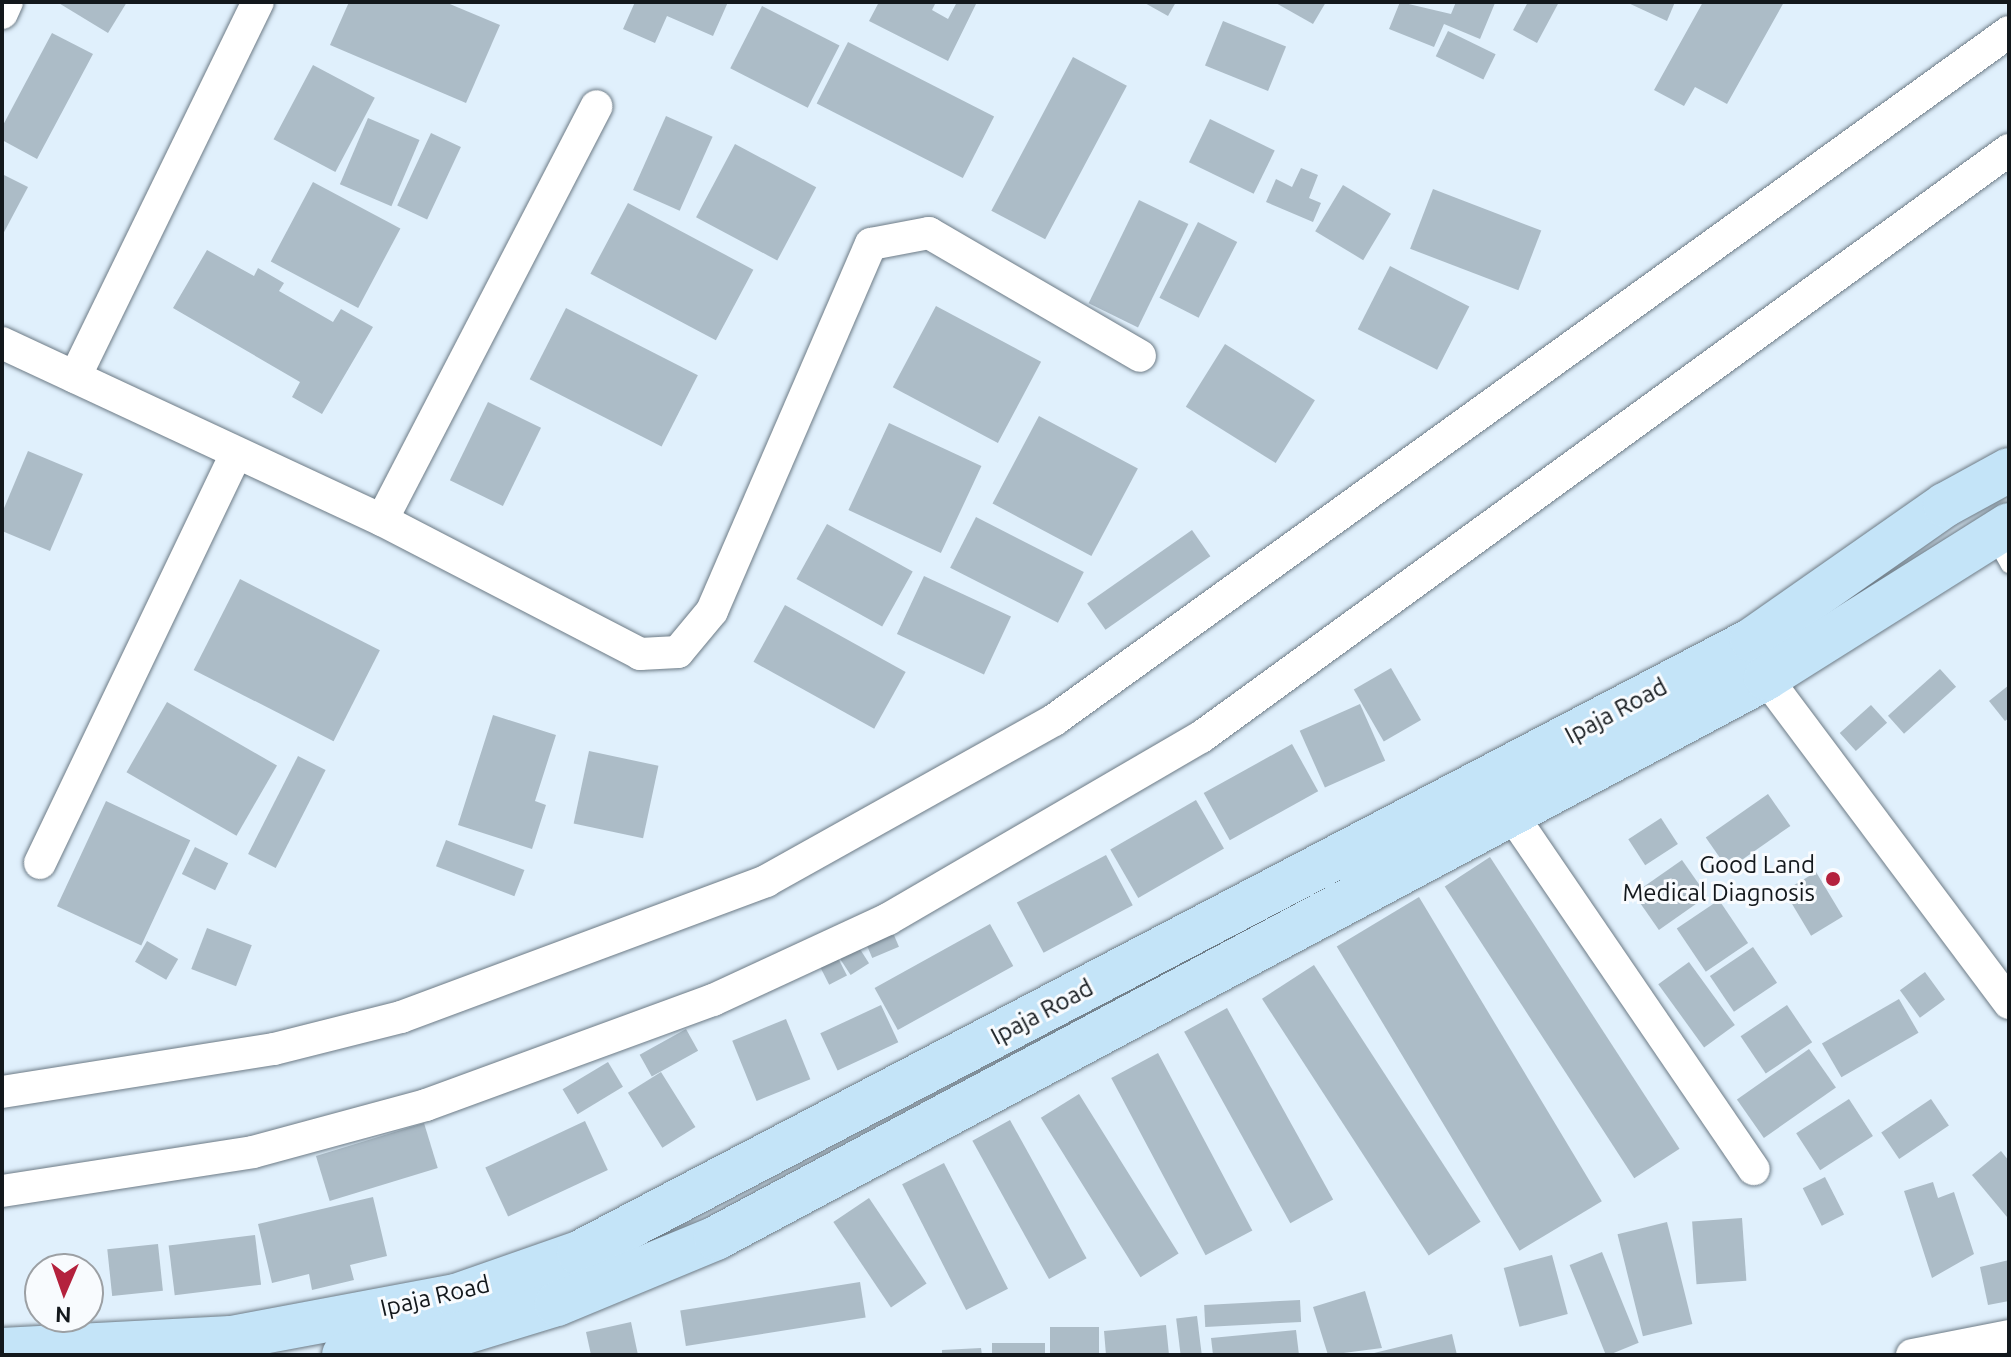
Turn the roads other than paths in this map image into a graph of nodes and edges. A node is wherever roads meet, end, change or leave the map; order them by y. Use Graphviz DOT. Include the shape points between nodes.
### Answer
graph roads {
  1 [pos="7,2"];
  2 [pos="258,2"];
  3 [pos="2,13"];
  4 [pos="2009,32"];
  5 [pos="597,106"];
  6 [pos="2009,150"];
  7 [pos="2,343"];
  8 [pos="1140,356"];
  9 [pos="75,377"];
  10 [pos="236,454"];
  11 [pos="2009,470"];
  12 [pos="382,520"];
  13 [pos="2004,542"];
  14 [pos="1766,678"];
  15 [pos="1508,809"];
  16 [pos="40,863"];
  17 [pos="2009,1003"];
  18 [pos="2,1092"];
  19 [pos="1754,1169"];
  20 [pos="2,1191"];
  21 [pos="2009,1336"];
  22 [pos="2,1350"];
  23 [pos="344,1355"];
  24 [pos="1912,1355"];
  1 -- 3 [label="street"];
  2 -- 9 [label="street"];
  4 -- 18 [label="street" via="1054,720 766,881 401,1017 274,1049"];
  5 -- 12 [label="street"];
  6 -- 20 [label="street" via="1201,737 888,919 685,1012 426,1105 253,1152"];
  7 -- 9 [label="street"];
  8 -- 12 [label="street" via="929,233 871,244 712,611 678,652 640,654"];
  9 -- 10 [label="street"];
  10 -- 12 [label="street"];
  10 -- 16 [label="street"];
  11 -- 22 [label="main road, Ipaja Road" via="1945,505 1752,640 579,1253 456,1296 231,1338"];
  13 -- 14 [label="main road, Ipaja Road"];
  14 -- 15 [label="main road, Ipaja Road"];
  14 -- 17 [label="street"];
  15 -- 19 [label="street"];
  15 -- 23 [label="main road, Ipaja Road" via="716,1238 557,1304 462,1333"];
  21 -- 24 [label="street"];
}
